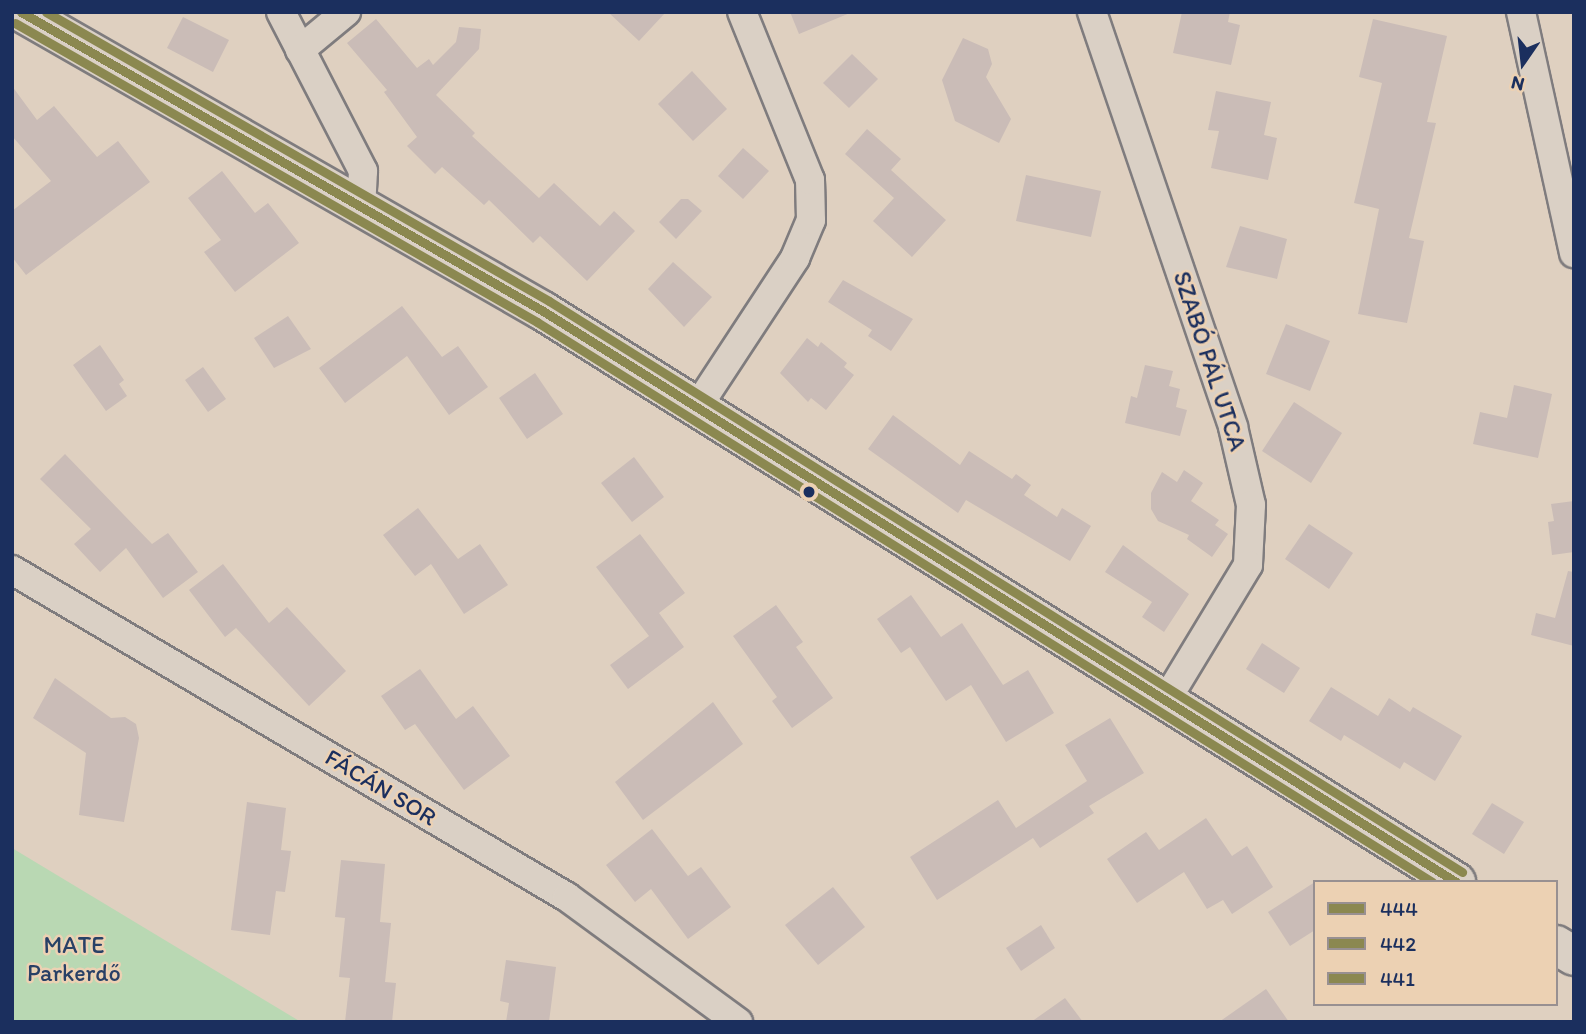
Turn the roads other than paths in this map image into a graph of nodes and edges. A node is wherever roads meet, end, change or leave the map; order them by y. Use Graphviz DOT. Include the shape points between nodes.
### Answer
graph roads {
  1 [pos="21,12"];
  2 [pos="281,12"];
  3 [pos="346,12"];
  4 [pos="742,12"];
  5 [pos="1092,12"];
  6 [pos="1521,12"];
  7 [pos="300,50"];
  8 [pos="362,205"];
  9 [pos="1568,207"];
  10 [pos="1574,253"];
  11 [pos="696,409"];
  12 [pos="12,570"];
  13 [pos="1167,699"];
  14 [pos="1453,880"];
  15 [pos="1558,946"];
  16 [pos="1574,956"];
  17 [pos="738,1022"];
  1 -- 8 [label="main road"];
  2 -- 7 [label="street"];
  3 -- 7 [label="street"];
  4 -- 11 [label="street" via="806,169 811,220 795,258"];
  5 -- 13 [label="street, SZABÓ PÁL UTCA" via="1233,427 1251,505 1248,565"];
  6 -- 9 [label="street"];
  7 -- 8 [label="street" via="363,170"];
  8 -- 11 [label="main road" via="543,311"];
  9 -- 10 [label="street"];
  11 -- 13 [label="main road"];
  12 -- 17 [label="street, FÁCÁN SOR" via="567,897"];
  13 -- 14 [label="main road"];
  15 -- 16 [label="main road"];
}
